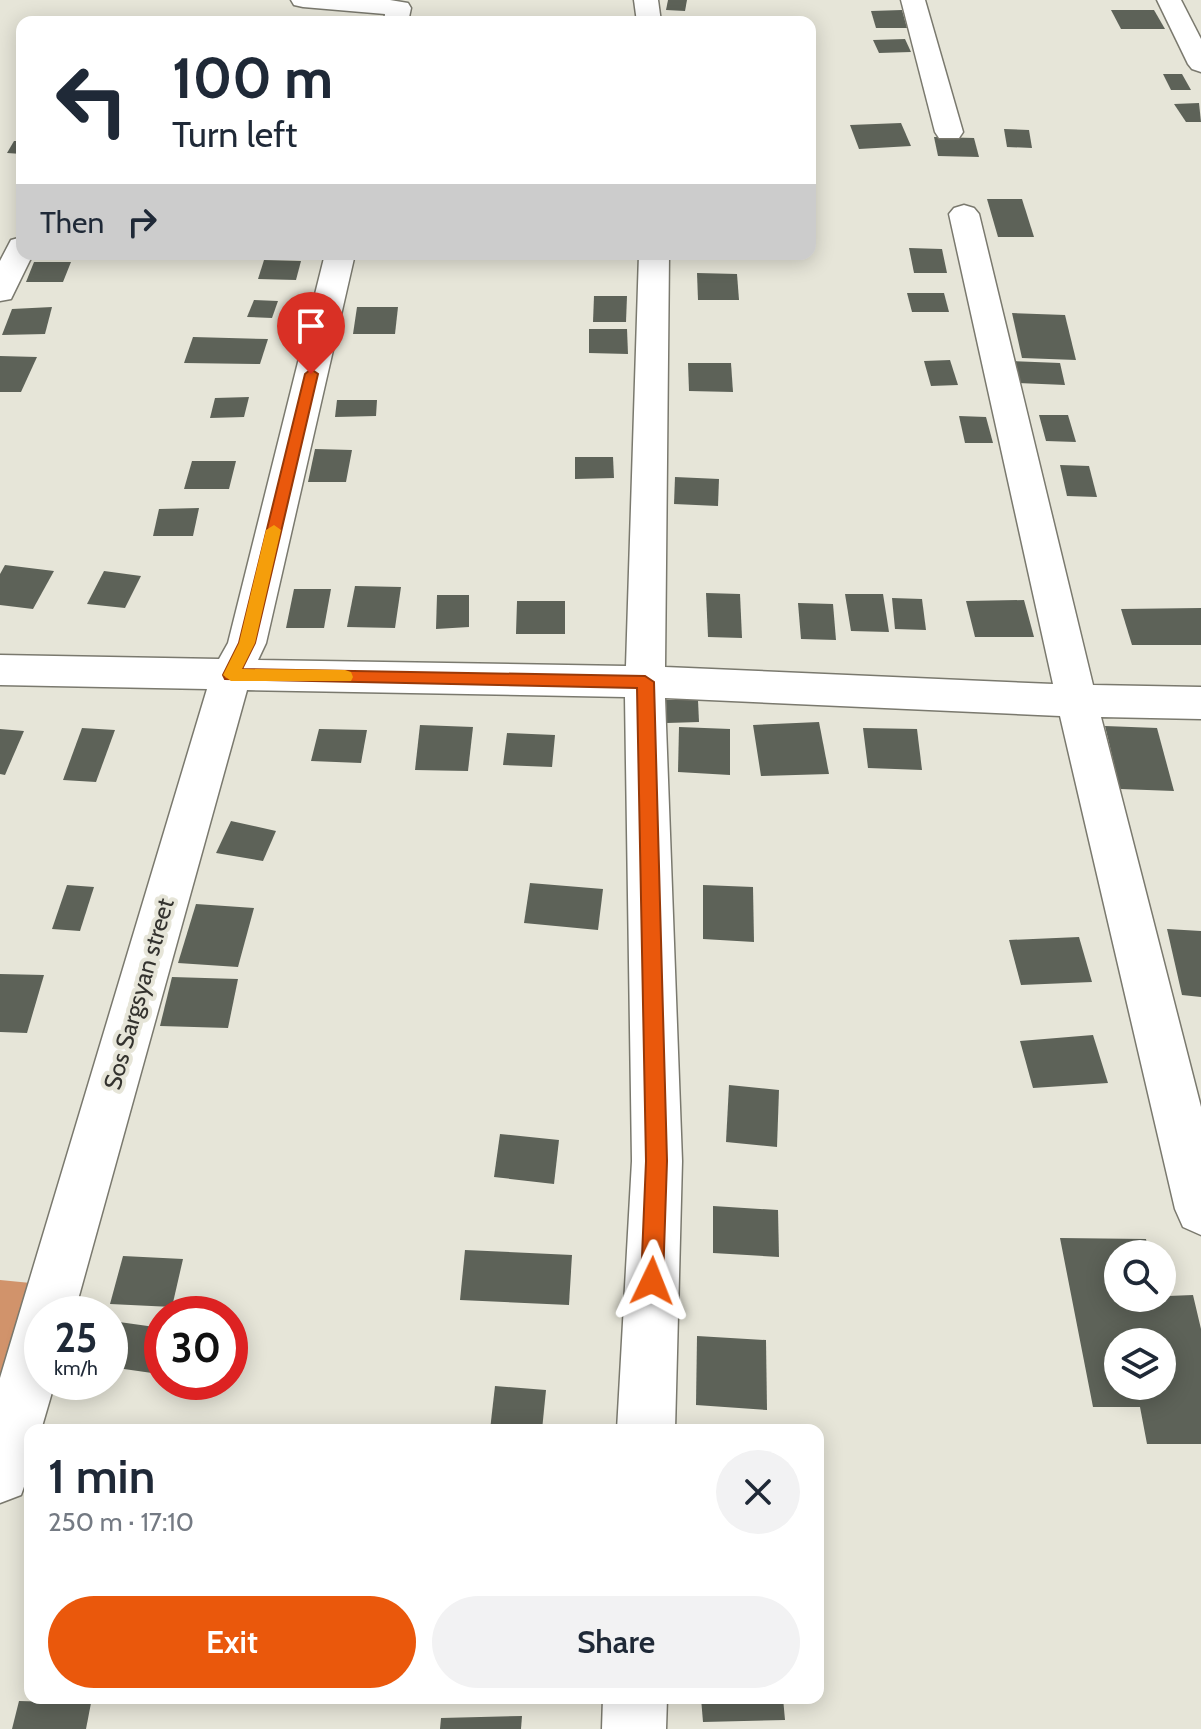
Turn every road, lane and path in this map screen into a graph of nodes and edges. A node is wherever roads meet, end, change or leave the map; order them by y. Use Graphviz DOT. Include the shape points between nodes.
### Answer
graph roads {
  1 [pos="303,0"];
  2 [pos="913,0"];
  3 [pos="1169,0"];
  4 [pos="397,16"];
  5 [pos="1201,64"];
  6 [pos="949,132"];
  7 [pos="964,214"];
  8 [pos="16,259"];
  9 [pos="339,260"];
  10 [pos="654,260"];
  11 [pos="0,292"];
  12 [pos="0,670"];
  13 [pos="231,675"];
  14 [pos="645,682"];
  15 [pos="1077,701"];
  16 [pos="1201,703"];
  17 [pos="1201,1209"];
  18 [pos="52,1296"];
  19 [pos="24,1392"];
  20 [pos="646,1424"];
  21 [pos="0,1474"];
  22 [pos="635,1704"];
  23 [pos="634,1729"];
  1 -- 4 [label="street" via="399,8"];
  2 -- 6 [label="street"];
  3 -- 5 [label="street"];
  7 -- 15 [label="street"];
  8 -- 11 [label="street"];
  9 -- 13 [label="street, Sos Sargsyan street" via="247,643"];
  10 -- 14 [label="street"];
  12 -- 13 [label="street"];
  13 -- 14 [label="street"];
  13 -- 18 [label="street, Sos Sargsyan street"];
  14 -- 15 [label="street"];
  14 -- 20 [label="street" via="657,1161"];
  15 -- 16 [label="street"];
  15 -- 17 [label="street"];
  19 -- 21 [label="street"];
  22 -- 23 [label="street"];
}
